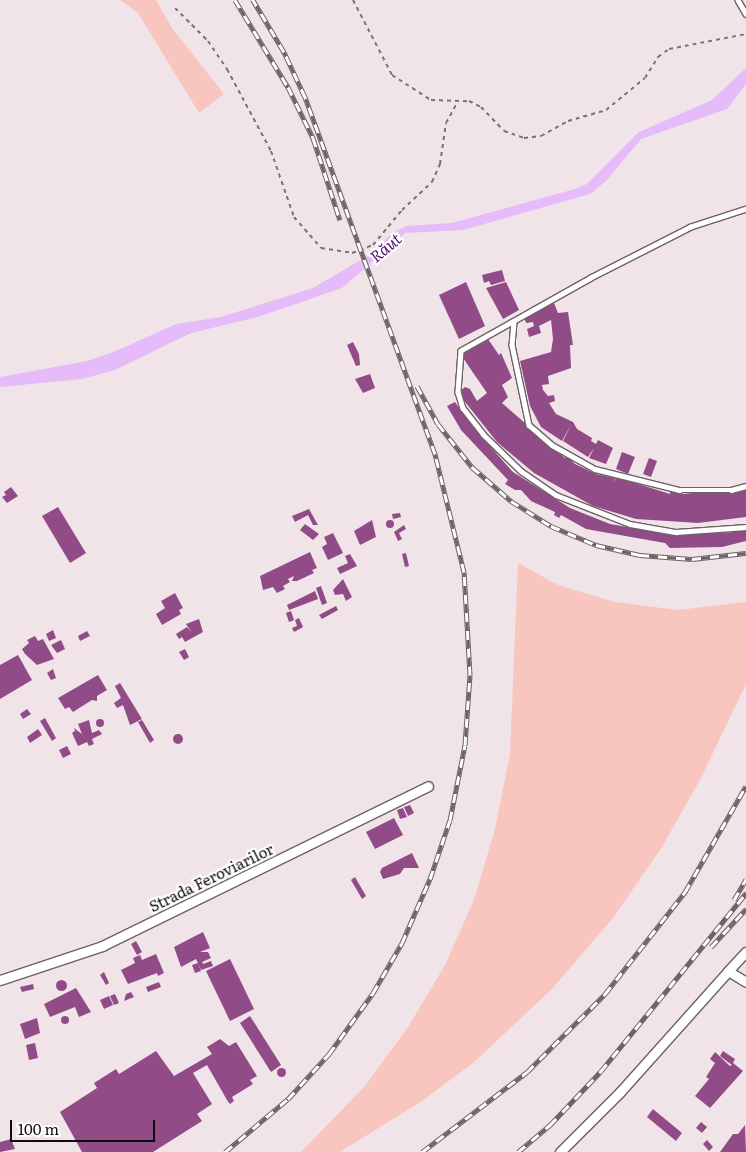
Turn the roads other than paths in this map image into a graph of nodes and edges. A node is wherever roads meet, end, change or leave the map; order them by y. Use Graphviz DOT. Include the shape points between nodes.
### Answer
graph roads {
  1 [pos="738,0"];
  2 [pos="746,14"];
  3 [pos="746,209"];
  4 [pos="514,322"];
  5 [pos="746,486"];
  6 [pos="746,527"];
  7 [pos="428,786"];
  8 [pos="746,952"];
  9 [pos="728,971"];
  10 [pos="0,980"];
  11 [pos="746,982"];
  12 [pos="560,1152"];
  1 -- 2 [label="lane"];
  3 -- 4 [label="lane" via="691,227"];
  4 -- 5 [label="lane" via="512,345 529,425 552,445 595,469 679,490 731,490"];
  4 -- 6 [label="lane" via="461,351 458,392 463,408 483,434 521,471 556,495 630,524 676,532"];
  7 -- 10 [label="street, Strada Feroviarilor" via="102,946"];
  8 -- 9 [label="street"];
  9 -- 11 [label="street"];
  9 -- 12 [label="street" via="627,1085"];
}
